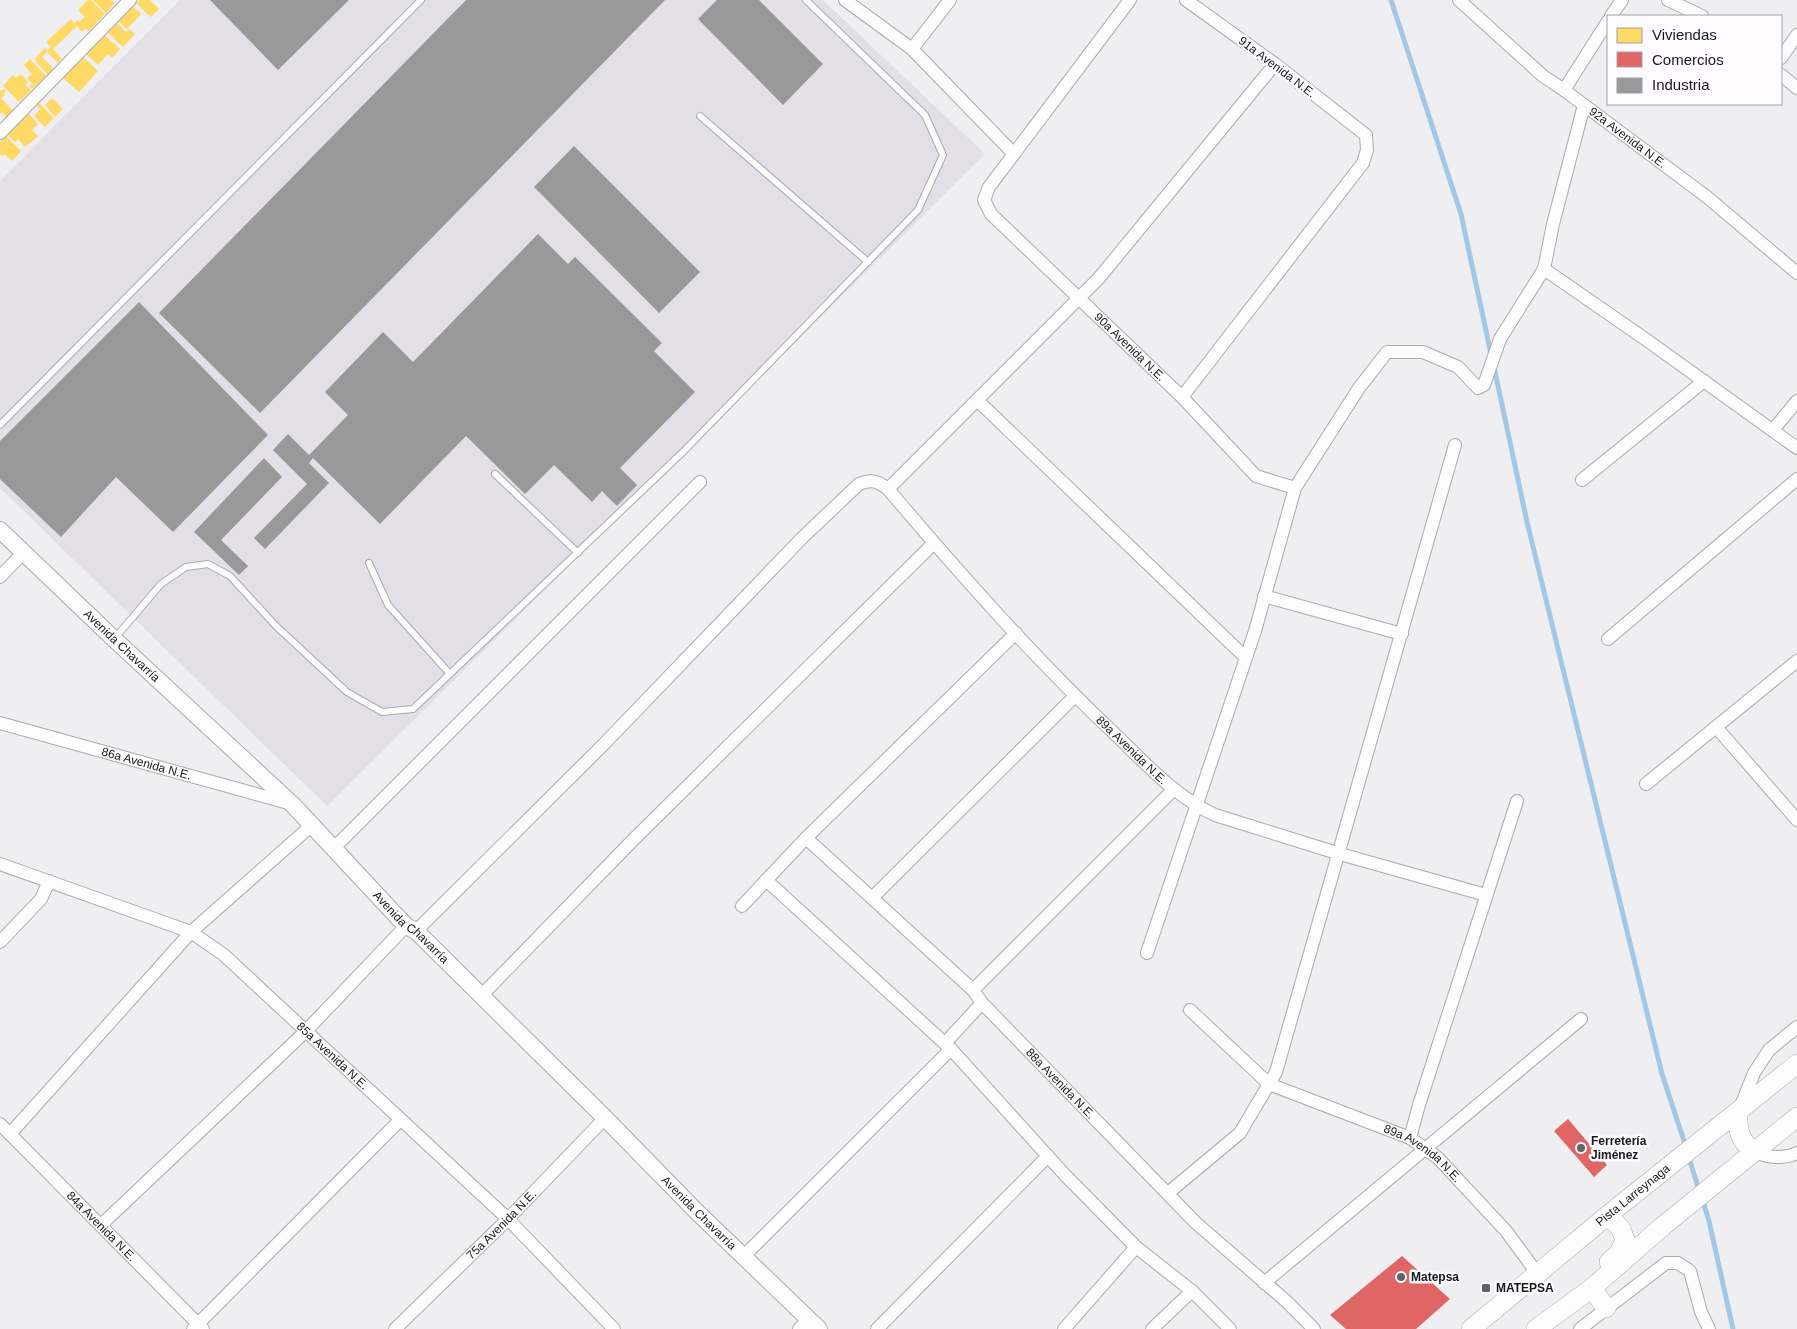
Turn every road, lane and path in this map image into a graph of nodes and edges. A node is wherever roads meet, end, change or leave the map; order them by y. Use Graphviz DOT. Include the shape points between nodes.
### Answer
graph roads {
  1 [pos="130,0"];
  2 [pos="421,0"];
  3 [pos="806,0"];
  4 [pos="845,0"];
  5 [pos="950,0"];
  6 [pos="1130,0"];
  7 [pos="1186,0"];
  8 [pos="1459,0"];
  9 [pos="1622,0"];
  10 [pos="1668,0"];
  11 [pos="1612,15"];
  12 [pos="1700,15"];
  13 [pos="1607,23"];
  14 [pos="1797,35"];
  15 [pos="912,49"];
  16 [pos="1782,57"];
  17 [pos="1275,64"];
  18 [pos="1782,76"];
  19 [pos="1797,88"];
  20 [pos="1564,90"];
  21 [pos="1584,105"];
  22 [pos="700,116"];
  23 [pos="0,134"];
  24 [pos="1014,154"];
  25 [pos="868,262"];
  26 [pos="1544,269"];
  27 [pos="1797,273"];
  28 [pos="1078,298"];
  29 [pos="1704,381"];
  30 [pos="1182,397"];
  31 [pos="978,400"];
  32 [pos="1797,401"];
  33 [pos="0,424"];
  34 [pos="1773,430"];
  35 [pos="1455,445"];
  36 [pos="1797,448"];
  37 [pos="495,474"];
  38 [pos="1797,479"];
  39 [pos="1582,480"];
  40 [pos="700,482"];
  41 [pos="1295,488"];
  42 [pos="888,489"];
  43 [pos="0,530"];
  44 [pos="934,543"];
  45 [pos="23,553"];
  46 [pos="578,553"];
  47 [pos="369,563"];
  48 [pos="0,577"];
  49 [pos="1264,596"];
  50 [pos="1016,632"];
  51 [pos="1402,634"];
  52 [pos="114,639"];
  53 [pos="1608,640"];
  54 [pos="1245,657"];
  55 [pos="1797,661"];
  56 [pos="450,674"];
  57 [pos="1074,696"];
  58 [pos="0,724"];
  59 [pos="1716,727"];
  60 [pos="1646,784"];
  61 [pos="1173,790"];
  62 [pos="1516,801"];
  63 [pos="293,805"];
  64 [pos="1196,806"];
  65 [pos="1797,820"];
  66 [pos="311,826"];
  67 [pos="806,838"];
  68 [pos="333,849"];
  69 [pos="1340,854"];
  70 [pos="0,864"];
  71 [pos="766,880"];
  72 [pos="49,881"];
  73 [pos="1486,895"];
  74 [pos="872,898"];
  75 [pos="742,906"];
  76 [pos="411,929"];
  77 [pos="191,932"];
  78 [pos="0,942"];
  79 [pos="1147,953"];
  80 [pos="973,990"];
  81 [pos="481,996"];
  82 [pos="982,1003"];
  83 [pos="1190,1010"];
  84 [pos="1582,1019"];
  85 [pos="1797,1027"];
  86 [pos="305,1032"];
  87 [pos="948,1046"];
  88 [pos="1797,1064"];
  89 [pos="1269,1084"];
  90 [pos="1738,1113"];
  91 [pos="1797,1117"];
  92 [pos="605,1118"];
  93 [pos="400,1120"];
  94 [pos="0,1124"];
  95 [pos="10,1134"];
  96 [pos="1410,1138"];
  97 [pos="1425,1148"];
  98 [pos="1754,1152"];
  99 [pos="1797,1153"];
  100 [pos="1048,1156"];
  101 [pos="1168,1193"];
  102 [pos="1608,1215"];
  103 [pos="508,1219"];
  104 [pos="101,1225"];
  105 [pos="1136,1247"];
  106 [pos="744,1256"];
  107 [pos="1538,1273"];
  108 [pos="1264,1283"];
  109 [pos="1592,1288"];
  110 [pos="1192,1291"];
  111 [pos="1606,1308"];
  112 [pos="809,1326"];
  113 [pos="198,1327"];
  114 [pos="1538,1328"];
  115 [pos="395,1329"];
  116 [pos="614,1329"];
  117 [pos="878,1329"];
  118 [pos="1064,1329"];
  119 [pos="1152,1329"];
  120 [pos="1230,1329"];
  121 [pos="1314,1329"];
  122 [pos="1471,1329"];
  123 [pos="1580,1329"];
  124 [pos="1709,1329"];
  1 -- 23 [label="street"];
  2 -- 33 [label="lane"];
  3 -- 25 [label="lane" via="925,115 943,155 918,210"];
  4 -- 15 [label="street"];
  5 -- 15 [label="street"];
  6 -- 24 [label="street"];
  7 -- 17 [label="street, 91a Avenida N.E."];
  8 -- 20 [label="street, 92a Avenida N.E." via="1543,76"];
  9 -- 11 [label="street"];
  10 -- 12 [label="street"];
  13 -- 20 [label="street"];
  14 -- 16 [label="street"];
  15 -- 24 [label="street"];
  17 -- 28 [label="street"];
  17 -- 30 [label="street, 91a Avenida N.E." via="1366,135 1367,150 1363,164"];
  18 -- 19 [label="street"];
  20 -- 21 [label="street, 92a Avenida N.E."];
  21 -- 26 [label="street"];
  21 -- 27 [label="street, 92a Avenida N.E." via="1707,197"];
  22 -- 25 [label="lane"];
  24 -- 28 [label="street, 90a Avenida N.E." via="989,187 984,200 991,214"];
  25 -- 46 [label="lane" via="684,452"];
  26 -- 29 [label="street"];
  26 -- 41 [label="street" via="1500,339 1484,385 1478,388 1458,367 1423,352 1387,352"];
  28 -- 30 [label="street, 90a Avenida N.E."];
  28 -- 31 [label="street"];
  29 -- 34 [label="street"];
  29 -- 39 [label="street"];
  30 -- 41 [label="street, 90a Avenida N.E." via="1256,476"];
  31 -- 42 [label="street"];
  31 -- 54 [label="street"];
  32 -- 34 [label="street"];
  34 -- 36 [label="street"];
  35 -- 51 [label="street"];
  37 -- 46 [label="lane"];
  38 -- 53 [label="street"];
  40 -- 68 [label="street"];
  41 -- 49 [label="street"];
  42 -- 44 [label="street, 89a Avenida N.E."];
  42 -- 76 [label="street" via="870,480 859,484 802,538 604,744"];
  43 -- 45 [label="street, Avenida Chavarría"];
  44 -- 50 [label="street, 89a Avenida N.E."];
  44 -- 81 [label="street" via="626,847"];
  45 -- 48 [label="street"];
  45 -- 52 [label="street, Avenida Chavarría"];
  46 -- 56 [label="lane"];
  47 -- 56 [label="lane" via="388,606"];
  49 -- 51 [label="street"];
  49 -- 54 [label="street"];
  50 -- 57 [label="street, 89a Avenida N.E."];
  50 -- 67 [label="street"];
  51 -- 69 [label="street"];
  52 -- 56 [label="lane" via="161,584 186,567 208,564 230,576 276,626 348,692 382,712 413,709"];
  52 -- 63 [label="street, Avenida Chavarría"];
  54 -- 64 [label="street"];
  55 -- 59 [label="street"];
  57 -- 61 [label="street, 89a Avenida N.E."];
  57 -- 74 [label="street"];
  58 -- 63 [label="street, 86a Avenida N.E."];
  59 -- 60 [label="street"];
  59 -- 65 [label="street"];
  61 -- 64 [label="street, 89a Avenida N.E."];
  61 -- 80 [label="street"];
  62 -- 73 [label="street"];
  63 -- 66 [label="street, Avenida Chavarría"];
  64 -- 69 [label="street, 89a Avenida N.E." via="1215,815"];
  64 -- 79 [label="street"];
  66 -- 68 [label="street, Avenida Chavarría"];
  66 -- 77 [label="street"];
  67 -- 71 [label="street"];
  67 -- 74 [label="street, 88a Avenida N.E."];
  68 -- 76 [label="street, Avenida Chavarría"];
  69 -- 73 [label="street, 89a Avenida N.E."];
  69 -- 89 [label="street" via="1276,1072"];
  70 -- 72 [label="street, 85a Avenida N.E."];
  71 -- 75 [label="street"];
  71 -- 87 [label="street"];
  72 -- 77 [label="street, 85a Avenida N.E."];
  72 -- 78 [label="street" via="41,900"];
  73 -- 96 [label="street"];
  74 -- 80 [label="street, 88a Avenida N.E."];
  76 -- 81 [label="street, Avenida Chavarría"];
  76 -- 86 [label="street"];
  77 -- 86 [label="street, 85a Avenida N.E." via="224,955"];
  77 -- 95 [label="street"];
  80 -- 82 [label="street, 88a Avenida N.E."];
  81 -- 92 [label="street, Avenida Chavarría"];
  82 -- 87 [label="street"];
  82 -- 101 [label="street, 88a Avenida N.E."];
  83 -- 89 [label="street"];
  84 -- 97 [label="street"];
  85 -- 90 [label="street" via="1769,1050 1754,1073"];
  86 -- 93 [label="street, 85a Avenida N.E."];
  86 -- 104 [label="street"];
  87 -- 100 [label="street"];
  87 -- 106 [label="street"];
  88 -- 90 [label="main road, Pista Larreynaga"];
  89 -- 96 [label="street, 89a Avenida N.E."];
  89 -- 101 [label="street" via="1240,1133"];
  90 -- 98 [label="main road" via="1740,1136"];
  90 -- 102 [label="main road, Pista Larreynaga"];
  91 -- 98 [label="main road"];
  92 -- 103 [label="street, 75a Avenida N.E."];
  92 -- 106 [label="street, Avenida Chavarría"];
  93 -- 103 [label="street, 85a Avenida N.E."];
  93 -- 113 [label="street"];
  94 -- 95 [label="street, 84a Avenida N.E."];
  95 -- 104 [label="street, 84a Avenida N.E."];
  96 -- 97 [label="street, 89a Avenida N.E."];
  97 -- 107 [label="street, 89a Avenida N.E." via="1506,1231"];
  97 -- 108 [label="street"];
  98 -- 99 [label="street" via="1770,1158"];
  98 -- 109 [label="main road"];
  100 -- 105 [label="street"];
  100 -- 117 [label="street"];
  101 -- 108 [label="street, 88a Avenida N.E." via="1196,1223"];
  102 -- 107 [label="main road, Pista Larreynaga"];
  102 -- 114 [label="main road" via="1621,1229 1625,1240 1619,1253 1547,1314"];
  103 -- 115 [label="street, 75a Avenida N.E."];
  103 -- 116 [label="street, 85a Avenida N.E."];
  104 -- 113 [label="street, 84a Avenida N.E."];
  105 -- 110 [label="street"];
  105 -- 118 [label="street"];
  106 -- 112 [label="street, Avenida Chavarría"];
  107 -- 122 [label="main road, Pista Larreynaga"];
  108 -- 121 [label="street, 88a Avenida N.E."];
  109 -- 111 [label="main road"];
  109 -- 114 [label="main road"];
  110 -- 119 [label="street"];
  110 -- 120 [label="street"];
  111 -- 123 [label="street"];
  111 -- 124 [label="street" via="1666,1262 1678,1263 1690,1271"];
}
